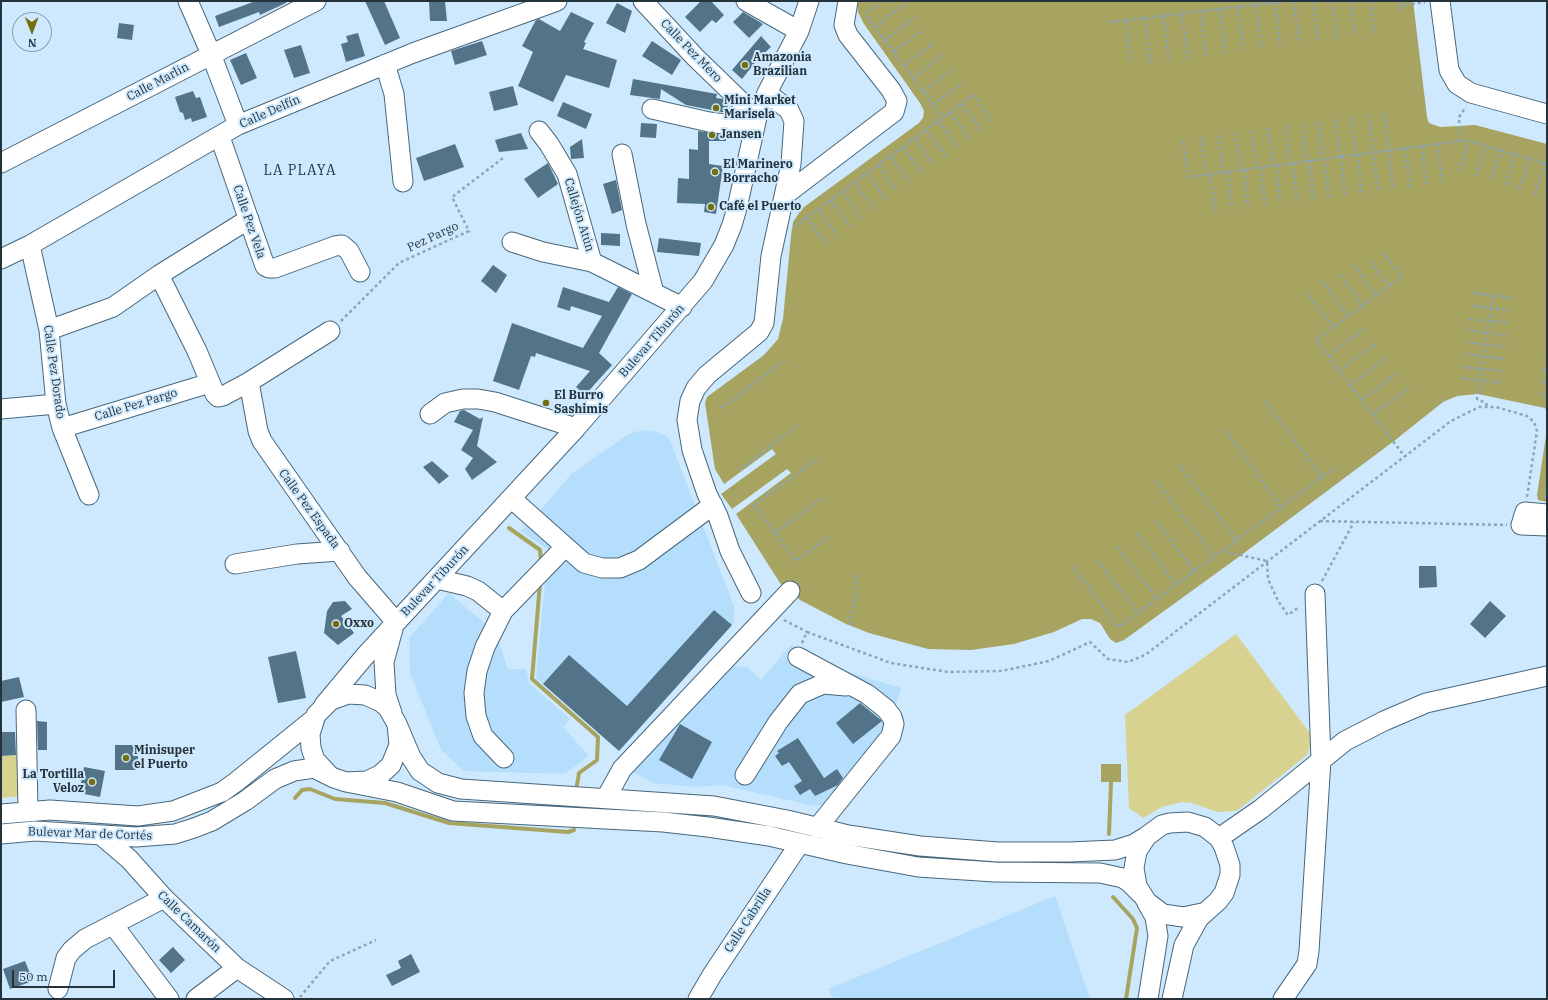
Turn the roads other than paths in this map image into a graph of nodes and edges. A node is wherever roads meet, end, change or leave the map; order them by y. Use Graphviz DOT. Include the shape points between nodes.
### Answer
graph roads {
  1 [pos="188,1"];
  2 [pos="316,1"];
  3 [pos="557,1"];
  4 [pos="643,1"];
  5 [pos="746,1"];
  6 [pos="809,1"];
  7 [pos="848,1"];
  8 [pos="1440,1"];
  9 [pos="798,31"];
  10 [pos="211,54"];
  11 [pos="385,64"];
  12 [pos="767,93"];
  13 [pos="652,109"];
  14 [pos="1547,114"];
  15 [pos="756,122"];
  16 [pos="238,125"];
  17 [pos="538,131"];
  18 [pos="220,137"];
  19 [pos="622,154"];
  20 [pos="1,163"];
  21 [pos="402,182"];
  22 [pos="784,195"];
  23 [pos="249,219"];
  24 [pos="512,242"];
  25 [pos="30,246"];
  26 [pos="1,259"];
  27 [pos="592,262"];
  28 [pos="360,272"];
  29 [pos="159,275"];
  30 [pos="654,293"];
  31 [pos="682,307"];
  32 [pos="49,330"];
  33 [pos="330,331"];
  34 [pos="249,382"];
  35 [pos="213,388"];
  36 [pos="56,404"];
  37 [pos="1,409"];
  38 [pos="430,414"];
  39 [pos="62,428"];
  40 [pos="576,428"];
  41 [pos="89,495"];
  42 [pos="512,498"];
  43 [pos="713,505"];
  44 [pos="1547,514"];
  45 [pos="1547,526"];
  46 [pos="565,547"];
  47 [pos="340,551"];
  48 [pos="235,564"];
  49 [pos="437,579"];
  50 [pos="790,592"];
  51 [pos="751,593"];
  52 [pos="1315,594"];
  53 [pos="503,611"];
  54 [pos="396,622"];
  55 [pos="798,657"];
  56 [pos="1547,676"];
  57 [pos="854,687"];
  58 [pos="26,710"];
  59 [pos="319,712"];
  60 [pos="395,720"];
  61 [pos="504,758"];
  62 [pos="1321,760"];
  63 [pos="745,775"];
  64 [pos="337,778"];
  65 [pos="606,798"];
  66 [pos="28,810"];
  67 [pos="1,814"];
  68 [pos="817,828"];
  69 [pos="1,834"];
  70 [pos="102,836"];
  71 [pos="1147,836"];
  72 [pos="1219,838"];
  73 [pos="800,843"];
  74 [pos="164,898"];
  75 [pos="1144,898"];
  76 [pos="1202,913"];
  77 [pos="114,926"];
  78 [pos="237,968"];
  79 [pos="58,989"];
  80 [pos="169,999"];
  81 [pos="196,999"];
  82 [pos="284,999"];
  83 [pos="698,999"];
  84 [pos="1148,999"];
  85 [pos="1172,999"];
  86 [pos="1283,999"];
  1 -- 10 [label="street"];
  2 -- 10 [label="street, Calle Marlin"];
  3 -- 11 [label="street, Calle Delfín"];
  4 -- 15 [label="street, Calle Pez Mero"];
  5 -- 9 [label="street"];
  6 -- 9 [label="street, Bulevar Tiburón"];
  7 -- 22 [label="street" via="844,24 848,35 891,90 897,101 894,112"];
  8 -- 14 [label="street" via="1449,70 1457,84 1471,93"];
  9 -- 12 [label="street, Bulevar Tiburón"];
  10 -- 16 [label="street"];
  10 -- 20 [label="street, Calle Marlin"];
  11 -- 16 [label="street, Calle Delfín"];
  11 -- 21 [label="street" via="394,94"];
  12 -- 15 [label="street, Bulevar Tiburón"];
  12 -- 22 [label="street" via="789,110 794,121 791,164"];
  13 -- 15 [label="street" via="709,122"];
  15 -- 31 [label="street, Bulevar Tiburón" via="737,208 724,245 703,281"];
  16 -- 18 [label="street, Calle Delfín"];
  17 -- 27 [label="street, Callejón Atún" via="567,174"];
  18 -- 23 [label="street, Calle Pez Vela"];
  18 -- 25 [label="street, Calle Delfín"];
  19 -- 30 [label="street" via="636,224"];
  22 -- 43 [label="street" via="772,256 764,323 759,332 707,375 696,388 690,401 687,420 691,445"];
  23 -- 28 [label="street, Calle Pez Vela" via="263,263 269,268 342,245 349,251"];
  23 -- 29 [label="street"];
  24 -- 27 [label="street" via="543,252"];
  25 -- 26 [label="street, Calle Delfín"];
  25 -- 32 [label="street, Calle Pez Dorado"];
  27 -- 30 [label="street, Callejón Atún"];
  29 -- 32 [label="street" via="112,307"];
  29 -- 35 [label="street"];
  30 -- 31 [label="street, Callejón Atún"];
  31 -- 40 [label="street, Bulevar Tiburón"];
  32 -- 36 [label="street, Calle Pez Dorado"];
  33 -- 34 [label="street, Calle Pez Pargo"];
  34 -- 35 [label="street, Calle Pez Pargo" via="221,397"];
  34 -- 47 [label="street, Calle Pez Espada" via="262,441"];
  35 -- 39 [label="street, Calle Pez Pargo"];
  36 -- 37 [label="street"];
  36 -- 39 [label="street, Calle Pez Dorado"];
  38 -- 40 [label="street" via="445,403 478,399"];
  39 -- 41 [label="street, Calle Pez Dorado"];
  40 -- 42 [label="street, Bulevar Tiburón"];
  42 -- 46 [label="street"];
  42 -- 49 [label="street, Bulevar Tiburón"];
  43 -- 46 [label="street" via="639,560 620,568 602,568 584,563"];
  43 -- 51 [label="street" via="730,551"];
  44 -- 45 [label="street" via="1523,518"];
  46 -- 53 [label="street"];
  47 -- 48 [label="street" via="297,554"];
  47 -- 54 [label="street, Calle Pez Espada" via="357,577"];
  49 -- 53 [label="street" via="478,591"];
  49 -- 54 [label="street, Bulevar Tiburón"];
  50 -- 65 [label="street" via="622,769"];
  52 -- 62 [label="street"];
  53 -- 61 [label="street" via="483,653 474,693 476,716 483,736"];
  54 -- 59 [label="street, Bulevar Tiburón"];
  54 -- 60 [label="street, Bulevar Tiburón" via="384,662 386,695"];
  55 -- 57 [label="street"];
  56 -- 62 [label="street" via="1426,703 1345,741"];
  57 -- 63 [label="street" via="823,684 800,694 778,722"];
  57 -- 68 [label="street" via="886,709 894,724 891,736"];
  58 -- 66 [label="street"];
  59 -- 60 [label="street" via="339,696 357,693 374,698 388,708"];
  59 -- 64 [label="street" via="310,734 311,748 315,760"];
  59 -- 66 [label="street, Bulevar Mar de Cortés" via="266,759 227,788 173,811 138,816"];
  60 -- 64 [label="street" via="399,745 394,759 386,770 367,781"];
  60 -- 65 [label="street" via="415,764 426,776 445,786"];
  62 -- 72 [label="street" via="1261,809"];
  62 -- 86 [label="street" via="1310,952 1307,964"];
  64 -- 70 [label="street, Bulevar Mar de Cortés" via="314,768 303,768 284,774 229,812 194,828 175,834 155,836"];
  64 -- 73 [label="street" via="397,792 453,811 663,822 768,836"];
  65 -- 68 [label="street" via="714,806"];
  66 -- 67 [label="street, Bulevar Mar de Cortés"];
  68 -- 71 [label="street" via="920,846 998,852 1115,850 1134,844"];
  69 -- 70 [label="street, Bulevar Mar de Cortés" via="35,831"];
  70 -- 74 [label="street, Calle Camarón" via="129,859"];
  71 -- 72 [label="street" via="1170,823 1188,822 1205,827"];
  71 -- 75 [label="street" via="1137,851 1134,864 1134,878"];
  72 -- 76 [label="street" via="1228,855 1230,875 1224,893"];
  73 -- 75 [label="street" via="918,867 995,872 1106,874 1129,882"];
  73 -- 83 [label="street, Calle Cabrilla"];
  74 -- 77 [label="street"];
  74 -- 78 [label="street, Calle Camarón"];
  75 -- 76 [label="street" via="1159,911 1173,916 1183,918"];
  75 -- 84 [label="street" via="1155,917 1158,936"];
  76 -- 85 [label="street" via="1184,945"];
  77 -- 79 [label="street" via="85,939 72,950 66,958"];
  77 -- 80 [label="street"];
  78 -- 81 [label="street"];
  78 -- 82 [label="street, Calle Camarón"];
}
